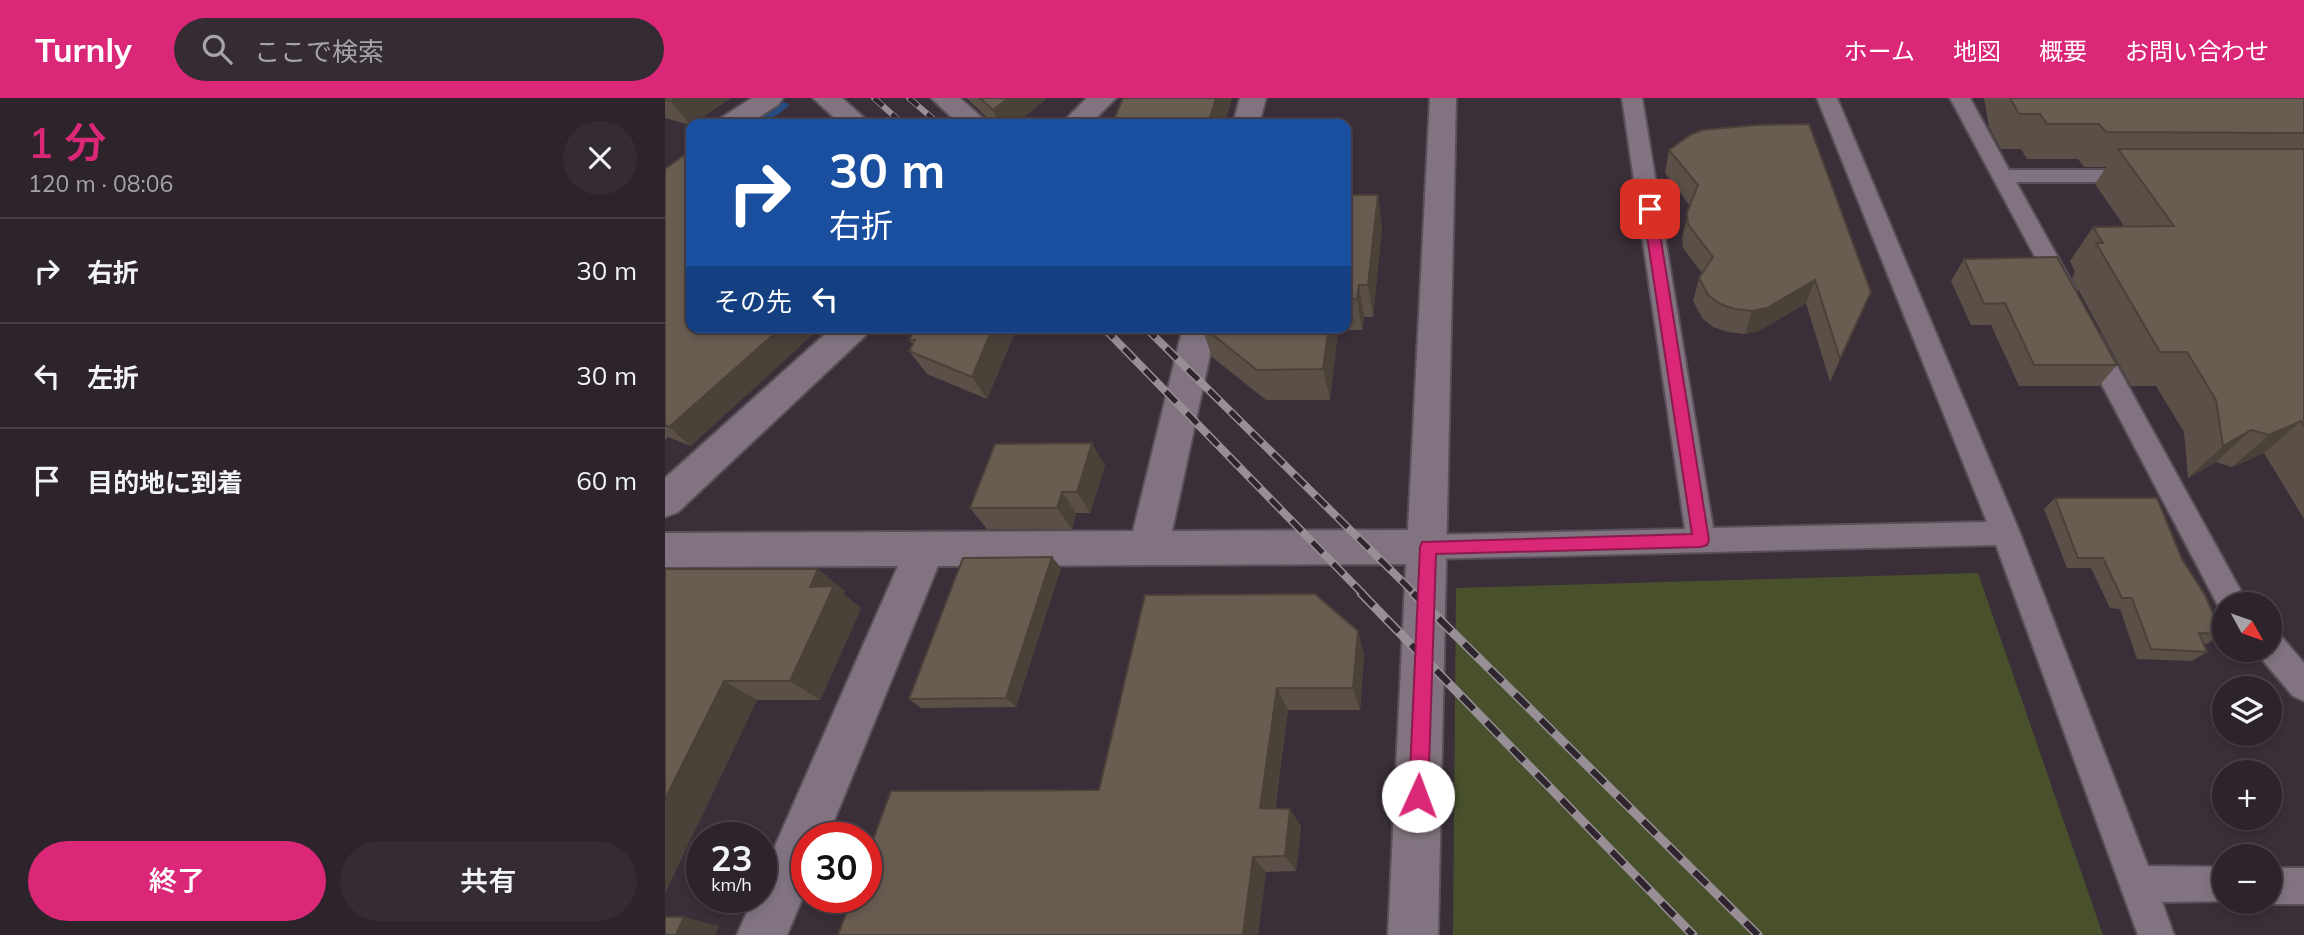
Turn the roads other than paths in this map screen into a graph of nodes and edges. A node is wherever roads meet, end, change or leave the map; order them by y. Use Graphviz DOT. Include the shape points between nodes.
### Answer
graph roads {
  1 [pos="770,98"];
  2 [pos="826,98"];
  3 [pos="944,98"];
  4 [pos="1103,98"];
  5 [pos="1253,98"];
  6 [pos="1443,98"];
  7 [pos="1632,98"];
  8 [pos="1827,98"];
  9 [pos="1960,98"];
  10 [pos="738,119"];
  11 [pos="851,119"];
  12 [pos="969,119"];
  13 [pos="1080,119"];
  14 [pos="1248,119"];
  15 [pos="2164,175"];
  16 [pos="2002,176"];
  17 [pos="847,333"];
  18 [pos="1199,333"];
  19 [pos="665,501"];
  20 [pos="2006,533"];
  21 [pos="1701,540"];
  22 [pos="1428,547"];
  23 [pos="1149,548"];
  24 [pos="925,549"];
  25 [pos="665,550"];
  26 [pos="2227,592"];
  27 [pos="2282,660"];
  28 [pos="2304,686"];
  29 [pos="2137,884"];
  30 [pos="2212,885"];
  31 [pos="2282,886"];
  32 [pos="2304,886"];
  33 [pos="762,935"];
  34 [pos="1413,935"];
  35 [pos="2156,935"];
  1 -- 10 [label="street"];
  2 -- 11 [label="street"];
  3 -- 12 [label="street"];
  4 -- 13 [label="street"];
  5 -- 14 [label="street"];
  6 -- 22 [label="street"];
  7 -- 21 [label="lane"];
  8 -- 20 [label="lane"];
  9 -- 16 [label="lane"];
  15 -- 16 [label="lane"];
  16 -- 26 [label="lane"];
  17 -- 19 [label="street"];
  18 -- 23 [label="street"];
  20 -- 21 [label="lane"];
  20 -- 29 [label="lane"];
  21 -- 22 [label="lane"];
  22 -- 23 [label="street"];
  22 -- 34 [label="street"];
  23 -- 24 [label="street"];
  24 -- 25 [label="street"];
  24 -- 33 [label="street"];
  27 -- 28 [label="lane"];
  29 -- 30 [label="lane"];
  29 -- 35 [label="lane"];
  31 -- 32 [label="lane"];
}
